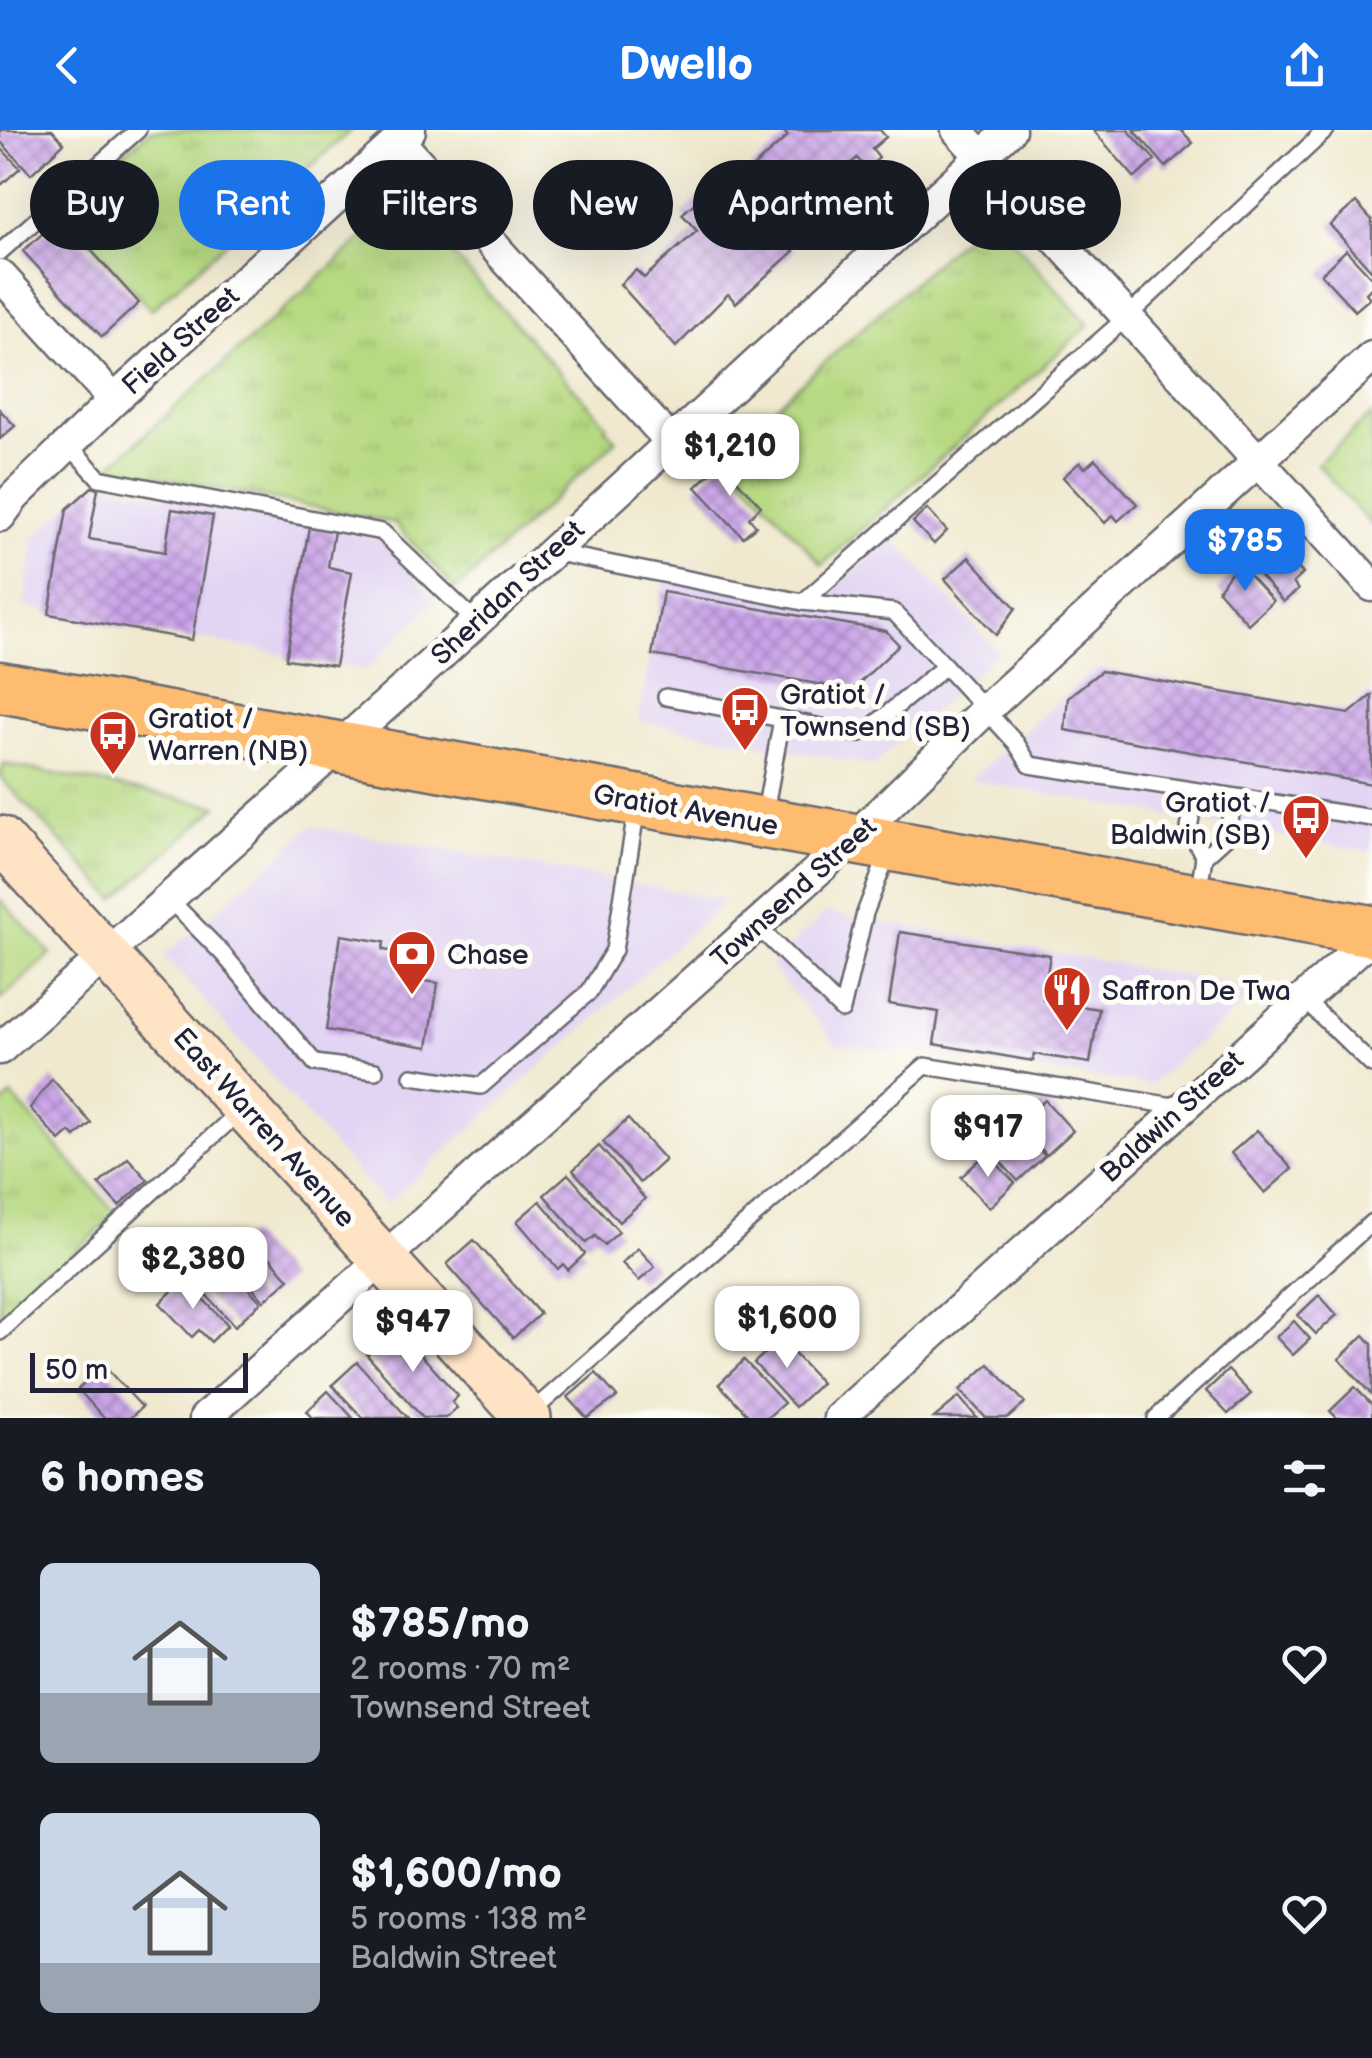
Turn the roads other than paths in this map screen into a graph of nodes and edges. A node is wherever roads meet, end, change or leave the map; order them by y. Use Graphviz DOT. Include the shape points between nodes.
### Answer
graph roads {
  1 [pos="138,130"];
  2 [pos="957,130"];
  3 [pos="1010,130"];
  4 [pos="1326,130"];
  5 [pos="404,135"];
  6 [pos="981,156"];
  7 [pos="0,252"];
  8 [pos="0,275"];
  9 [pos="1127,317"];
  10 [pos="1372,357"];
  11 [pos="114,400"];
  12 [pos="670,441"];
  13 [pos="68,445"];
  14 [pos="1258,461"];
  15 [pos="0,516"];
  16 [pos="549,552"];
  17 [pos="1372,586"];
  18 [pos="803,602"];
  19 [pos="474,620"];
  20 [pos="945,666"];
  21 [pos="0,687"];
  22 [pos="666,697"];
  23 [pos="983,712"];
  24 [pos="782,718"];
  25 [pos="334,748"];
  26 [pos="1195,793"];
  27 [pos="1234,799"];
  28 [pos="638,800"];
  29 [pos="1372,818"];
  30 [pos="763,822"];
  31 [pos="0,839"];
  32 [pos="873,840"];
  33 [pos="1201,878"];
  34 [pos="168,898"];
  35 [pos="756,925"];
  36 [pos="1372,934"];
  37 [pos="106,953"];
  38 [pos="1304,999"];
  39 [pos="0,1049"];
  40 [pos="1372,1065"];
  41 [pos="376,1071"];
  42 [pos="412,1076"];
  43 [pos="247,1105"];
  44 [pos="1180,1107"];
  45 [pos="1372,1222"];
  46 [pos="383,1257"];
  47 [pos="0,1332"];
  48 [pos="527,1417"];
  49 [pos="205,1418"];
  50 [pos="839,1418"];
  51 [pos="1156,1418"];
  1 -- 7 [label="lane"];
  2 -- 6 [label="street"];
  3 -- 6 [label="street, Sheridan Street"];
  4 -- 9 [label="lane"];
  5 -- 11 [label="street, Field Street"];
  5 -- 12 [label="street"];
  6 -- 9 [label="street"];
  6 -- 12 [label="street, Sheridan Street"];
  8 -- 11 [label="street"];
  9 -- 14 [label="street"];
  9 -- 18 [label="lane"];
  10 -- 14 [label="street, Townsend Street"];
  11 -- 13 [label="street, Field Street"];
  12 -- 16 [label="street, Sheridan Street"];
  13 -- 15 [label="street, Field Street"];
  13 -- 19 [label="lane" via="99,478 382,532"];
  14 -- 17 [label="street"];
  14 -- 23 [label="street, Townsend Street"];
  16 -- 18 [label="lane"];
  16 -- 19 [label="street, Sheridan Street"];
  18 -- 20 [label="lane" via="894,612"];
  19 -- 25 [label="street, Sheridan Street"];
  20 -- 23 [label="lane"];
  20 -- 24 [label="lane" via="867,732"];
  21 -- 25 [label="main road, Gratiot Avenue"];
  22 -- 24 [label="lane"];
  23 -- 26 [label="lane" via="1030,765"];
  23 -- 32 [label="street, Townsend Street"];
  24 -- 30 [label="lane"];
  25 -- 28 [label="main road, Gratiot Avenue"];
  25 -- 34 [label="street, Sheridan Street"];
  26 -- 27 [label="lane"];
  26 -- 33 [label="lane" via="1188,829"];
  27 -- 29 [label="lane"];
  27 -- 33 [label="lane" via="1227,836"];
  28 -- 30 [label="main road, Gratiot Avenue"];
  28 -- 42 [label="lane" via="614,950 589,992 481,1086"];
  30 -- 32 [label="main road, Gratiot Avenue"];
  31 -- 37 [label="main road, East Warren Avenue"];
  32 -- 33 [label="main road, Gratiot Avenue"];
  32 -- 35 [label="street, Townsend Street"];
  32 -- 35 [label="lane" via="866,913 842,1010"];
  33 -- 36 [label="main road, Gratiot Avenue"];
  34 -- 37 [label="street, Sheridan Street"];
  34 -- 41 [label="lane" via="314,1063"];
  35 -- 46 [label="street, Townsend Street"];
  36 -- 38 [label="street, Baldwin Street"];
  37 -- 39 [label="street, Sheridan Street"];
  37 -- 43 [label="main road, East Warren Avenue"];
  38 -- 40 [label="lane"];
  38 -- 44 [label="street, Baldwin Street"];
  43 -- 46 [label="main road, East Warren Avenue"];
  43 -- 47 [label="lane"];
  44 -- 48 [label="lane" via="924,1066"];
  44 -- 50 [label="street, Baldwin Street"];
  45 -- 51 [label="lane"];
  46 -- 48 [label="main road, East Warren Avenue"];
  46 -- 49 [label="street, Townsend Street"];
}
